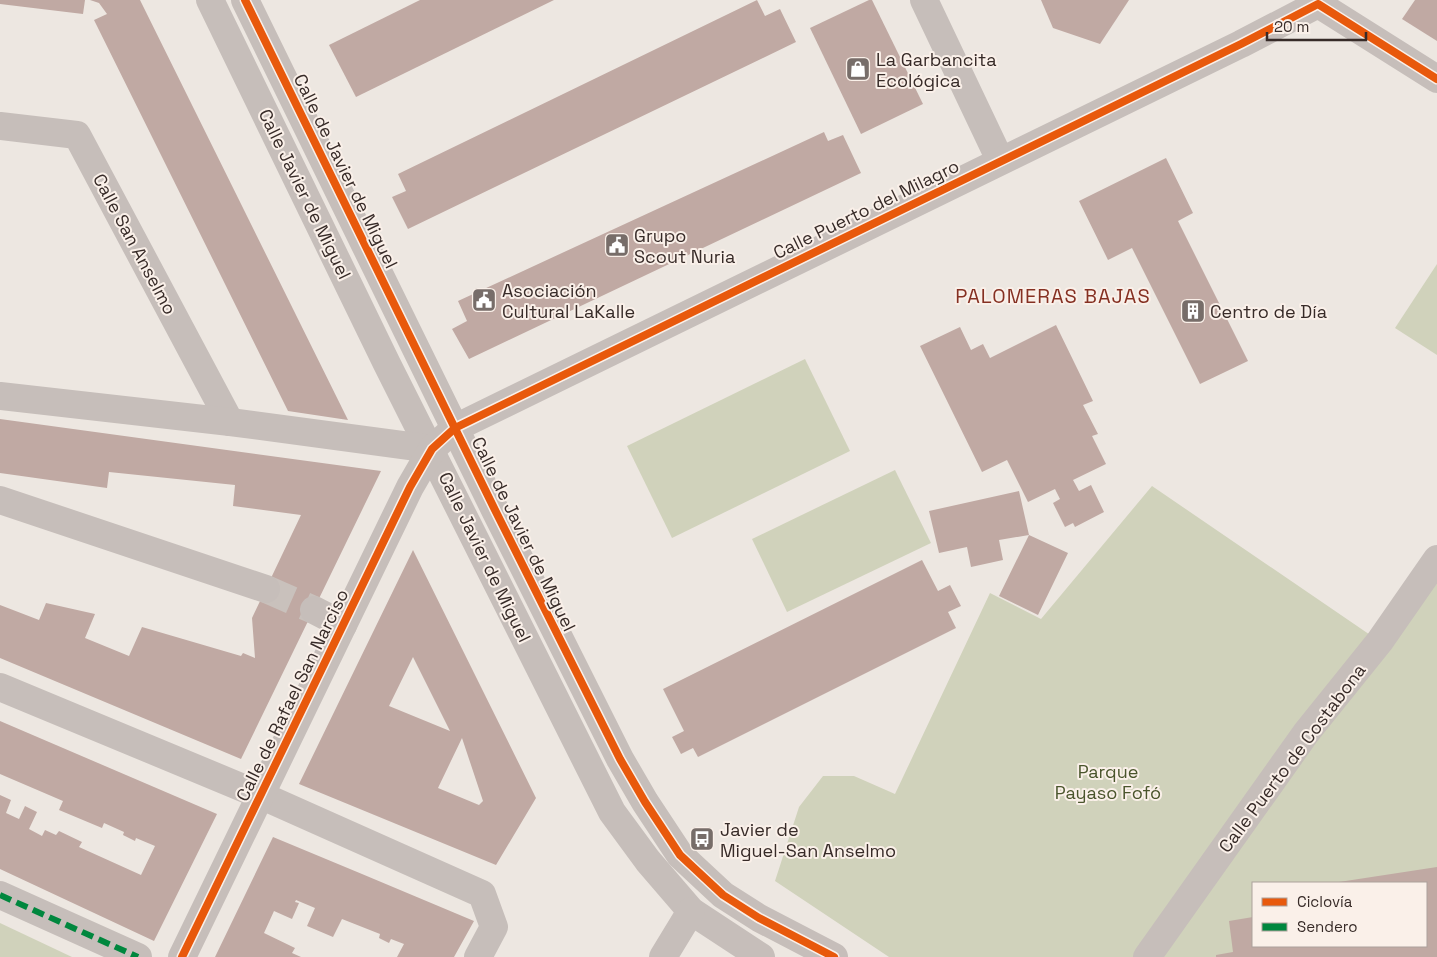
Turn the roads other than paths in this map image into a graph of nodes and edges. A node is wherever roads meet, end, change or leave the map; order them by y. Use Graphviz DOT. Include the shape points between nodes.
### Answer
graph roads {
  1 [pos="210,0"];
  2 [pos="245,0"];
  3 [pos="924,0"];
  4 [pos="1319,2"];
  5 [pos="1437,79"];
  6 [pos="0,126"];
  7 [pos="1000,160"];
  8 [pos="0,396"];
  9 [pos="230,422"];
  10 [pos="455,428"];
  11 [pos="432,448"];
  12 [pos="0,500"];
  13 [pos="1437,559"];
  14 [pos="266,589"];
  15 [pos="314,610"];
  16 [pos="343,625"];
  17 [pos="0,687"];
  18 [pos="260,795"];
  19 [pos="0,895"];
  20 [pos="691,911"];
  21 [pos="138,957"];
  22 [pos="182,957"];
  23 [pos="478,957"];
  24 [pos="663,957"];
  25 [pos="761,957"];
  26 [pos="834,957"];
  27 [pos="1147,957"];
  1 -- 11 [label="street, Calle Javier de Miguel"];
  2 -- 10 [label="street, Calle de Javier de Miguel"];
  3 -- 7 [label="street"];
  4 -- 5 [label="street, Calle Puerto del Milagro"];
  4 -- 7 [label="street, Calle Puerto del Milagro" via="1241,44"];
  6 -- 9 [label="street, Calle San Anselmo" via="77,135"];
  7 -- 10 [label="street, Calle Puerto del Milagro"];
  8 -- 9 [label="street"];
  9 -- 11 [label="street"];
  10 -- 11 [label="street, Calle Puerto del Milagro"];
  10 -- 26 [label="street, Calle de Javier de Miguel" via="620,759 680,854 723,895 759,918"];
  11 -- 16 [label="street, Calle de Rafael San Narciso"];
  11 -- 20 [label="street, Calle Javier de Miguel" via="612,812"];
  12 -- 14 [label="street"];
  13 -- 27 [label="street, Calle Puerto de Costabona" via="1380,641 1306,733"];
  15 -- 16 [label="street"];
  16 -- 18 [label="street, Calle de Rafael San Narciso"];
  17 -- 18 [label="street"];
  18 -- 22 [label="street, Calle de Rafael San Narciso"];
  18 -- 23 [label="street" via="482,894 494,927"];
  19 -- 21 [label="street"];
  20 -- 24 [label="street"];
  20 -- 25 [label="street, Calle Javier de Miguel"];
}
